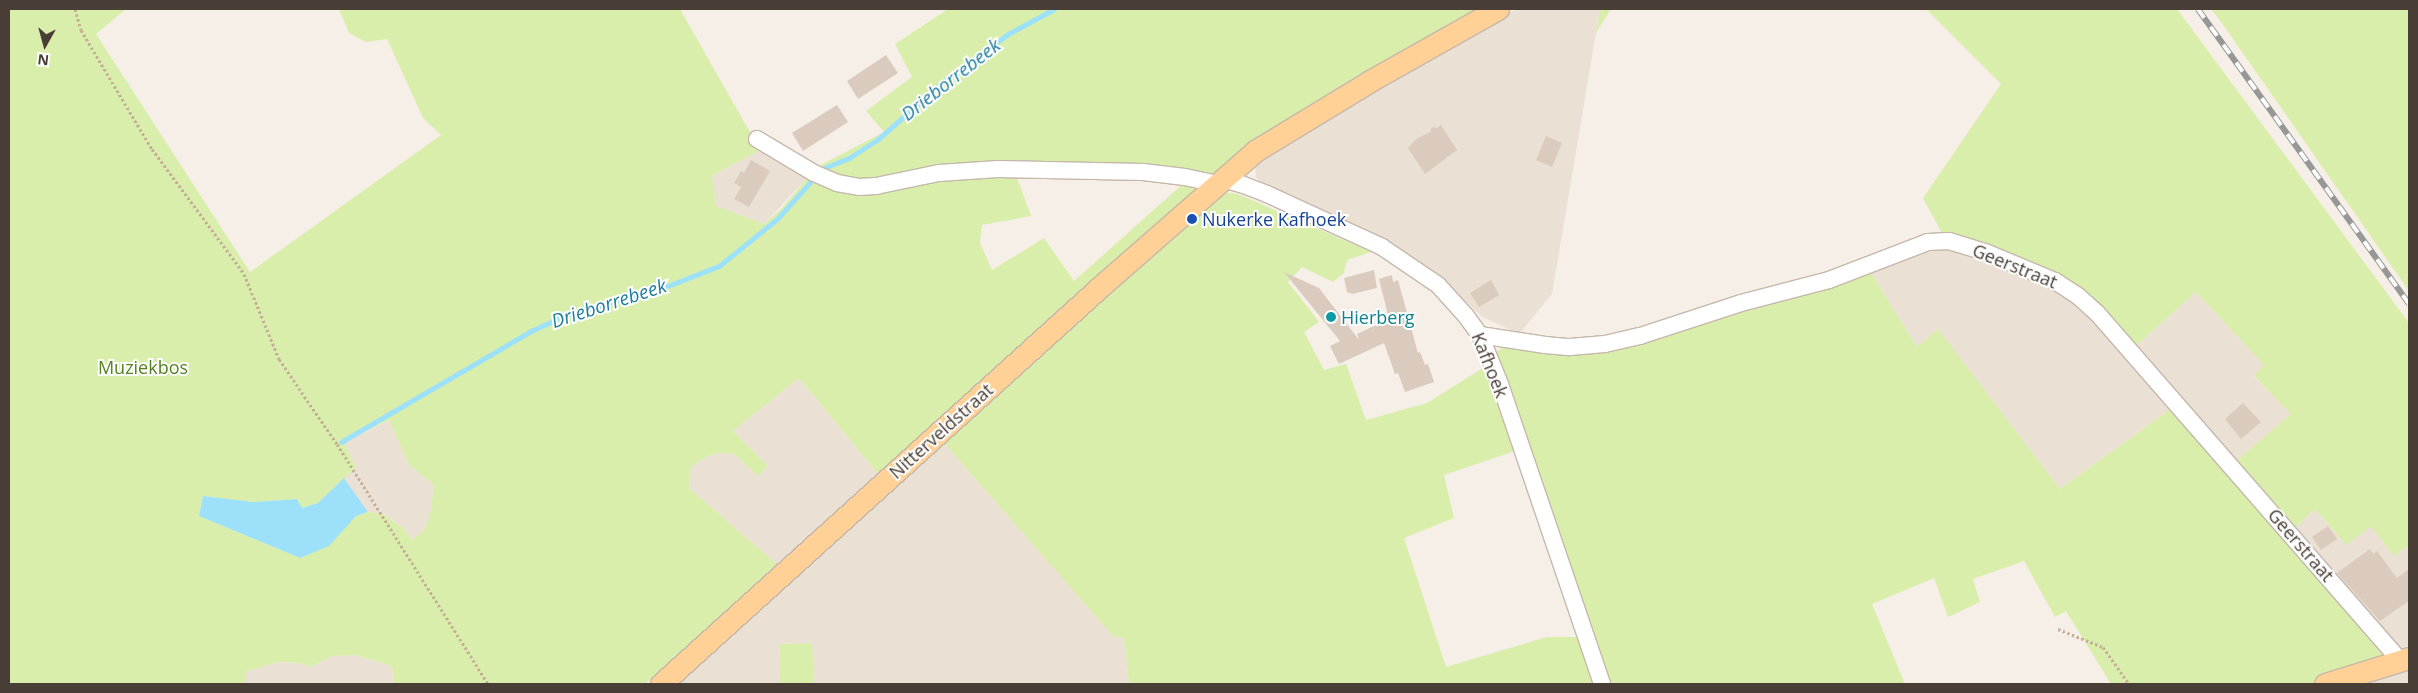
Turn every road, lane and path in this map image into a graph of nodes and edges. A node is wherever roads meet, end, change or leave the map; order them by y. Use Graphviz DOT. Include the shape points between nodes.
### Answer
graph roads {
  1 [pos="75,9"];
  2 [pos="1498,9"];
  3 [pos="757,139"];
  4 [pos="1221,182"];
  5 [pos="1480,335"];
  6 [pos="2058,628"];
  7 [pos="2405,659"];
  8 [pos="488,684"];
  9 [pos="661,684"];
  10 [pos="1602,684"];
  11 [pos="2129,684"];
  12 [pos="2325,684"];
  1 -- 8 [label="path" via="81,30 152,149 244,274 279,359 337,444"];
  2 -- 4 [label="main road, Nitterveldstraat" via="1294,125 1255,151"];
  3 -- 4 [label="street, Kafhoek" via="837,184 858,187 940,173 998,169 1144,172"];
  4 -- 5 [label="street, Kafhoek" via="1258,191 1382,247 1438,285"];
  4 -- 9 [label="main road, Nitterveldstraat" via="1101,286"];
  5 -- 7 [label="street, Geerstraat" via="1570,347 1605,344 1829,280 1928,242 1949,241 1984,252 2055,281 2097,313"];
  5 -- 10 [label="street, Kafhoek" via="1500,384"];
  6 -- 11 [label="path" via="2103,647"];
  7 -- 12 [label="main road"];
}
